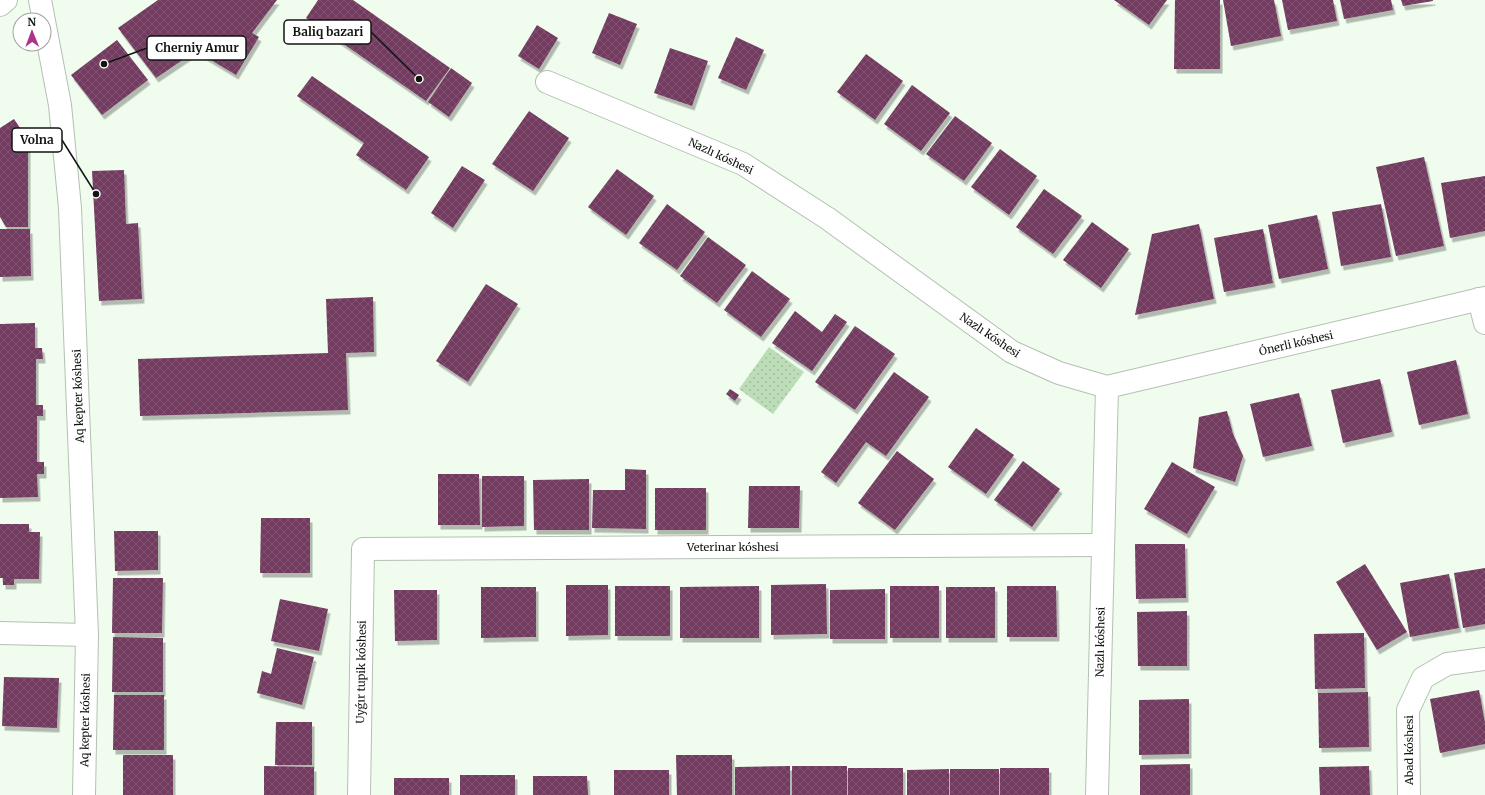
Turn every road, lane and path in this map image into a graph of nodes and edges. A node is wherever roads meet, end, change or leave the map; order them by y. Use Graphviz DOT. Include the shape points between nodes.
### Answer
graph roads {
  1 [pos="6,0"];
  2 [pos="40,0"];
  3 [pos="0,5"];
  4 [pos="547,82"];
  5 [pos="1482,298"];
  6 [pos="1485,323"];
  7 [pos="1107,387"];
  8 [pos="1102,545"];
  9 [pos="363,549"];
  10 [pos="0,633"];
  11 [pos="87,636"];
  12 [pos="1485,659"];
  13 [pos="84,795"];
  14 [pos="359,795"];
  15 [pos="1097,795"];
  16 [pos="1409,795"];
  1 -- 3 [label="street"];
  2 -- 11 [label="street, Aq kepter kóshesi" via="60,105 70,208"];
  4 -- 7 [label="street, Nazlı kóshesi" via="743,164 827,218 1012,352 1059,373"];
  5 -- 6 [label="street"];
  5 -- 7 [label="street, Ónerli kóshesi"];
  7 -- 8 [label="street, Nazlı kóshesi"];
  8 -- 9 [label="street, Veterinar kóshesi"];
  8 -- 15 [label="street, Nazlı kóshesi"];
  9 -- 14 [label="street, Uyǵır tupik kóshesi"];
  10 -- 11 [label="street"];
  11 -- 13 [label="street, Aq kepter kóshesi"];
  12 -- 16 [label="street, Abad kóshesi" via="1447,664 1422,678 1408,710"];
}
